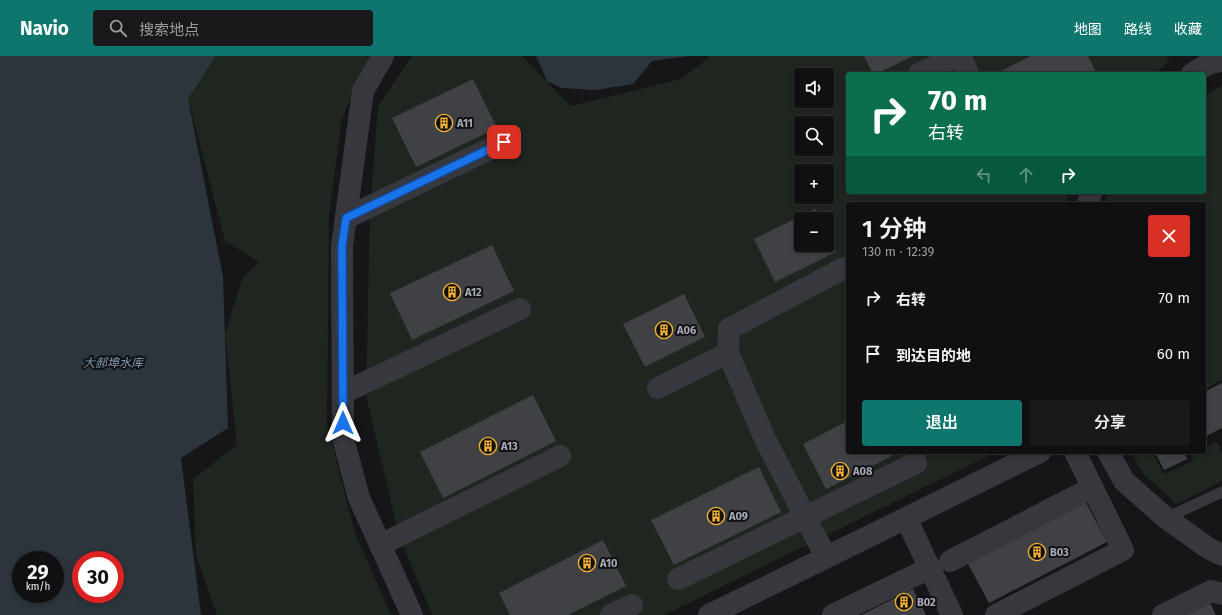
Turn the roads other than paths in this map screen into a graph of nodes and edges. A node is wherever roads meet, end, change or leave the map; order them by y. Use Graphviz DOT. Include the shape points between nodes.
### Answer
graph roads {
  1 [pos="384,56"];
  2 [pos="956,56"];
  3 [pos="961,56"];
  4 [pos="923,72"];
  5 [pos="967,72"];
  6 [pos="504,142"];
  7 [pos="346,218"];
  8 [pos="844,268"];
  9 [pos="520,309"];
  10 [pos="728,353"];
  11 [pos="658,388"];
  12 [pos="343,393"];
  13 [pos="1036,454"];
  14 [pos="1076,454"];
  15 [pos="1109,454"];
  16 [pos="560,456"];
  17 [pos="916,463"];
  18 [pos="1092,488"];
  19 [pos="1222,492"];
  20 [pos="806,517"];
  21 [pos="906,518"];
  22 [pos="1166,518"];
  23 [pos="380,545"];
  24 [pos="1221,554"];
  25 [pos="826,557"];
  26 [pos="950,561"];
  27 [pos="930,568"];
  28 [pos="678,579"];
  29 [pos="1222,594"];
  30 [pos="632,605"];
  31 [pos="412,615"];
  32 [pos="611,615"];
  33 [pos="709,615"];
  34 [pos="833,615"];
  35 [pos="952,615"];
  36 [pos="996,615"];
  37 [pos="1163,615"];
  1 -- 7 [label="street" via="363,91"];
  2 -- 4 [label="street"];
  3 -- 5 [label="street"];
  6 -- 7 [label="street"];
  7 -- 12 [label="street" via="342,246"];
  8 -- 10 [label="street" via="729,329"];
  9 -- 12 [label="street"];
  10 -- 11 [label="street"];
  10 -- 20 [label="street" via="765,439"];
  12 -- 23 [label="street" via="343,438 359,498"];
  13 -- 21 [label="street"];
  14 -- 18 [label="street"];
  15 -- 22 [label="street" via="1124,481"];
  16 -- 23 [label="street"];
  17 -- 20 [label="street"];
  18 -- 26 [label="street"];
  18 -- 36 [label="street" via="1123,550"];
  19 -- 22 [label="lane"];
  20 -- 25 [label="street"];
  20 -- 28 [label="street"];
  21 -- 25 [label="street"];
  21 -- 27 [label="street"];
  22 -- 24 [label="street" via="1208,548"];
  23 -- 31 [label="street"];
  25 -- 33 [label="street"];
  27 -- 34 [label="street"];
  27 -- 35 [label="street"];
  29 -- 37 [label="street" via="1211,591"];
  30 -- 32 [label="street"];
}
